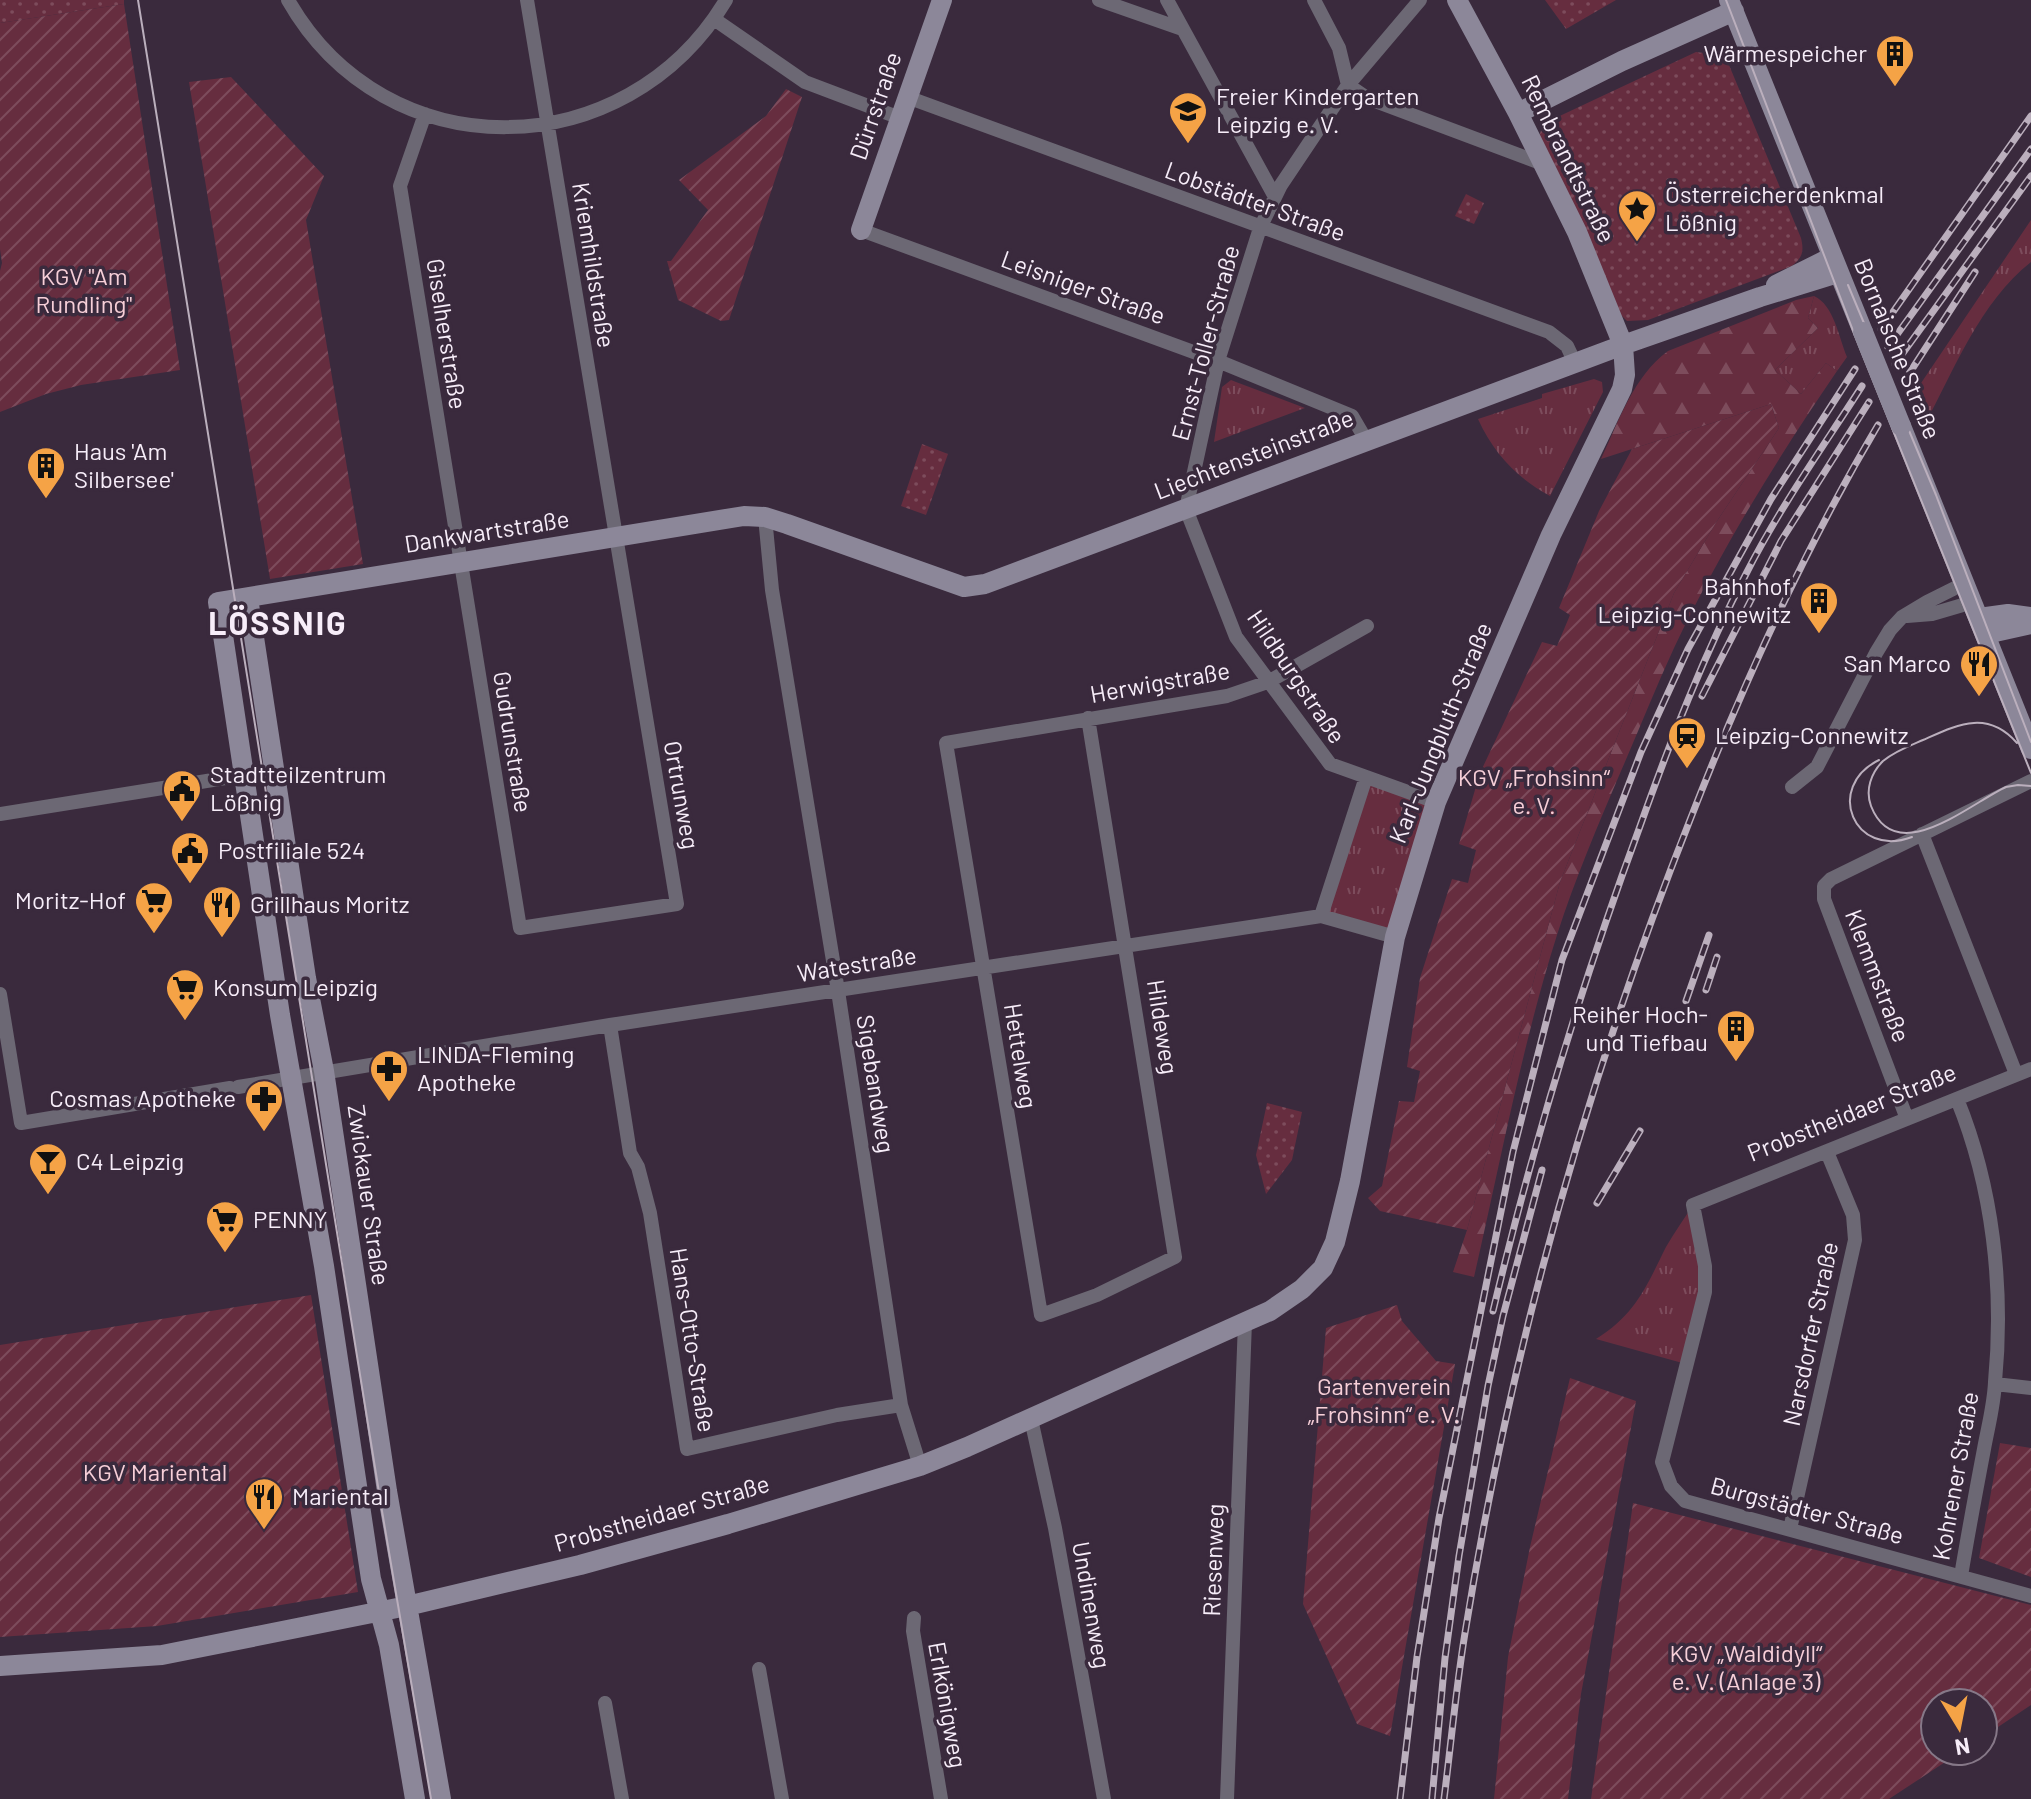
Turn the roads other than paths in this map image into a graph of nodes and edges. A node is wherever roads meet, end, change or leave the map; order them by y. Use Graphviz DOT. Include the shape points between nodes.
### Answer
graph roads {
  1 [pos="288,0"];
  2 [pos="527,0"];
  3 [pos="726,0"];
  4 [pos="942,0"];
  5 [pos="1099,0"];
  6 [pos="1167,0"];
  7 [pos="1314,0"];
  8 [pos="1420,0"];
  9 [pos="1457,0"];
  10 [pos="1731,6"];
  11 [pos="714,19"];
  12 [pos="1182,29"];
  13 [pos="1348,85"];
  14 [pos="907,97"];
  15 [pos="1518,113"];
  16 [pos="425,114"];
  17 [pos="900,118"];
  18 [pos="548,125"];
  19 [pos="1543,164"];
  20 [pos="1275,197"];
  21 [pos="1260,228"];
  22 [pos="861,230"];
  23 [pos="1835,265"];
  24 [pos="1623,345"];
  25 [pos="1218,361"];
  26 [pos="1575,363"];
  27 [pos="1366,440"];
  28 [pos="1186,509"];
  29 [pos="765,517"];
  30 [pos="615,537"];
  31 [pos="461,563"];
  32 [pos="248,598"];
  33 [pos="1976,610"];
  34 [pos="2031,617"];
  35 [pos="2031,624"];
  36 [pos="1367,626"];
  37 [pos="1268,682"];
  38 [pos="1088,718"];
  39 [pos="946,743"];
  40 [pos="2031,749"];
  41 [pos="244,775"];
  42 [pos="1366,777"];
  43 [pos="2031,781"];
  44 [pos="1792,787"];
  45 [pos="1436,802"];
  46 [pos="0,814"];
  47 [pos="1922,834"];
  48 [pos="1321,916"];
  49 [pos="520,928"];
  50 [pos="1395,937"];
  51 [pos="1127,945"];
  52 [pos="984,967"];
  53 [pos="838,991"];
  54 [pos="0,994"];
  55 [pos="610,1025"];
  56 [pos="2031,1069"];
  57 [pos="324,1071"];
  58 [pos="2016,1074"];
  59 [pos="290,1078"];
  60 [pos="1957,1099"];
  61 [pos="1907,1119"];
  62 [pos="1827,1152"];
  63 [pos="1693,1205"];
  64 [pos="1302,1289"];
  65 [pos="1097,1295"];
  66 [pos="1245,1322"];
  67 [pos="1995,1384"];
  68 [pos="2031,1388"];
  69 [pos="901,1405"];
  70 [pos="1031,1419"];
  71 [pos="920,1466"];
  72 [pos="1790,1529"];
  73 [pos="1961,1576"];
  74 [pos="2031,1596"];
  75 [pos="407,1606"];
  76 [pos="378,1612"];
  77 [pos="914,1618"];
  78 [pos="0,1666"];
  79 [pos="759,1669"];
  80 [pos="605,1703"];
  81 [pos="415,1799"];
  82 [pos="441,1799"];
  83 [pos="622,1799"];
  84 [pos="782,1799"];
  85 [pos="941,1799"];
  86 [pos="1104,1799"];
  87 [pos="1227,1799"];
  1 -- 16 [label="street" via="349,72"];
  2 -- 18 [label="street, Kriemhildstraße"];
  3 -- 11 [label="street"];
  4 -- 14 [label="street, Dürrstraße"];
  5 -- 12 [label="street"];
  6 -- 12 [label="street"];
  7 -- 13 [label="street" via="1339,48"];
  8 -- 13 [label="street, Ernst-Toller-Straße"];
  9 -- 15 [label="street, Rembrandtstraße"];
  10 -- 15 [label="street"];
  10 -- 23 [label="street, Bornaische Straße"];
  11 -- 17 [label="street" via="805,82"];
  11 -- 18 [label="street" via="676,63 638,91 589,114"];
  12 -- 20 [label="street"];
  13 -- 19 [label="street" via="1367,98"];
  13 -- 20 [label="street, Ernst-Toller-Straße"];
  14 -- 17 [label="street, Dürrstraße"];
  14 -- 21 [label="street, Lobstädter Straße"];
  15 -- 19 [label="street, Rembrandtstraße"];
  16 -- 18 [label="street" via="488,127"];
  16 -- 31 [label="street, Giselherstraße" via="400,186"];
  17 -- 22 [label="street, Dürrstraße"];
  18 -- 30 [label="street, Kriemhildstraße"];
  19 -- 24 [label="street, Rembrandtstraße"];
  20 -- 21 [label="street, Ernst-Toller-Straße"];
  21 -- 25 [label="street, Ernst-Toller-Straße"];
  21 -- 26 [label="street, Lobstädter Straße" via="1549,332 1567,346"];
  22 -- 25 [label="street, Leisniger Straße"];
  23 -- 24 [label="street, Liechtensteinstraße"];
  23 -- 33 [label="street, Bornaische Straße, bridge"];
  24 -- 26 [label="street, Liechtensteinstraße"];
  24 -- 45 [label="street, Karl-Jungbluth-Straße" via="1622,389 1551,535"];
  25 -- 27 [label="street, Leisniger Straße" via="1352,416"];
  25 -- 28 [label="street, Ernst-Toller-Straße"];
  26 -- 27 [label="street, Liechtensteinstraße"];
  27 -- 28 [label="street, Liechtensteinstraße"];
  28 -- 29 [label="street, Liechtensteinstraße" via="964,587"];
  28 -- 37 [label="street, Hildburgstraße" via="1236,637"];
  29 -- 30 [label="street, Dankwartstraße"];
  29 -- 53 [label="street, Sigebandweg" via="772,590"];
  30 -- 31 [label="street, Dankwartstraße"];
  30 -- 49 [label="street, Ortrunweg" via="677,904"];
  31 -- 32 [label="street, Dankwartstraße"];
  31 -- 49 [label="street, Gudrunstraße"];
  32 -- 41 [label="street, Dankwartstraße" via="218,602"];
  32 -- 57 [label="street, Zwickauer Straße"];
  33 -- 34 [label="street"];
  33 -- 35 [label="street"];
  33 -- 40 [label="street, Bornaische Straße"];
  33 -- 44 [label="street" via="1902,617 1876,653 1817,767"];
  36 -- 37 [label="street, Herwigstraße"];
  37 -- 38 [label="street, Herwigstraße" via="1227,696"];
  37 -- 42 [label="street, Hildburgstraße" via="1330,764"];
  38 -- 39 [label="street, Herwigstraße"];
  38 -- 51 [label="street, Hildeweg"];
  39 -- 52 [label="street, Hettelweg"];
  41 -- 46 [label="street"];
  41 -- 59 [label="street"];
  42 -- 45 [label="street, Hildburgstraße"];
  42 -- 48 [label="street"];
  43 -- 47 [label="street, Klemmstraße"];
  45 -- 50 [label="street, Karl-Jungbluth-Straße"];
  47 -- 58 [label="street"];
  47 -- 61 [label="street, Klemmstraße" via="1824,886 1824,899"];
  48 -- 50 [label="street, Watestraße"];
  48 -- 51 [label="street, Watestraße"];
  50 -- 64 [label="street, Karl-Jungbluth-Straße" via="1335,1242 1323,1268"];
  51 -- 52 [label="street, Watestraße"];
  51 -- 65 [label="street, Hildeweg" via="1175,1257"];
  52 -- 53 [label="street, Watestraße"];
  52 -- 65 [label="street, Hettelweg" via="1041,1315"];
  53 -- 55 [label="street, Watestraße"];
  53 -- 69 [label="street, Sigebandweg"];
  54 -- 59 [label="street, Watestraße" via="21,1123"];
  55 -- 57 [label="street, Watestraße"];
  55 -- 69 [label="street, Hans-Otto-Straße" via="630,1153 650,1213 687,1449"];
  56 -- 58 [label="street, Probstheidaer Straße"];
  57 -- 59 [label="street, Watestraße"];
  57 -- 75 [label="street, Zwickauer Straße"];
  58 -- 60 [label="street, Probstheidaer Straße"];
  59 -- 76 [label="street"];
  60 -- 61 [label="street, Probstheidaer Straße"];
  60 -- 67 [label="street, Kohrener Straße" via="1974,1141 1995,1259"];
  61 -- 62 [label="street, Probstheidaer Straße"];
  62 -- 63 [label="street, Probstheidaer Straße"];
  62 -- 72 [label="street, Narsdorfer Straße" via="1853,1215 1855,1240"];
  63 -- 72 [label="street, Burgstädter Straße" via="1705,1292 1662,1462 1671,1486 1685,1501"];
  64 -- 66 [label="street, Probstheidaer Straße"];
  66 -- 70 [label="street, Probstheidaer Straße"];
  66 -- 87 [label="street, Riesenweg"];
  67 -- 68 [label="street, Kohrener Straße"];
  67 -- 73 [label="street, Kohrener Straße"];
  69 -- 71 [label="street, Sigebandweg"];
  70 -- 71 [label="street, Probstheidaer Straße"];
  70 -- 86 [label="street, Undinenweg"];
  71 -- 75 [label="street, Probstheidaer Straße" via="580,1565"];
  72 -- 73 [label="street, Burgstädter Straße"];
  73 -- 74 [label="street, Burgstädter Straße"];
  75 -- 76 [label="street, Probstheidaer Straße"];
  75 -- 82 [label="street, Zwickauer Straße"];
  76 -- 78 [label="street, Probstheidaer Straße" via="162,1655"];
  76 -- 81 [label="street" via="389,1645"];
  77 -- 85 [label="street, Erlkönigweg"];
  79 -- 84 [label="street"];
  80 -- 83 [label="street"];
}
